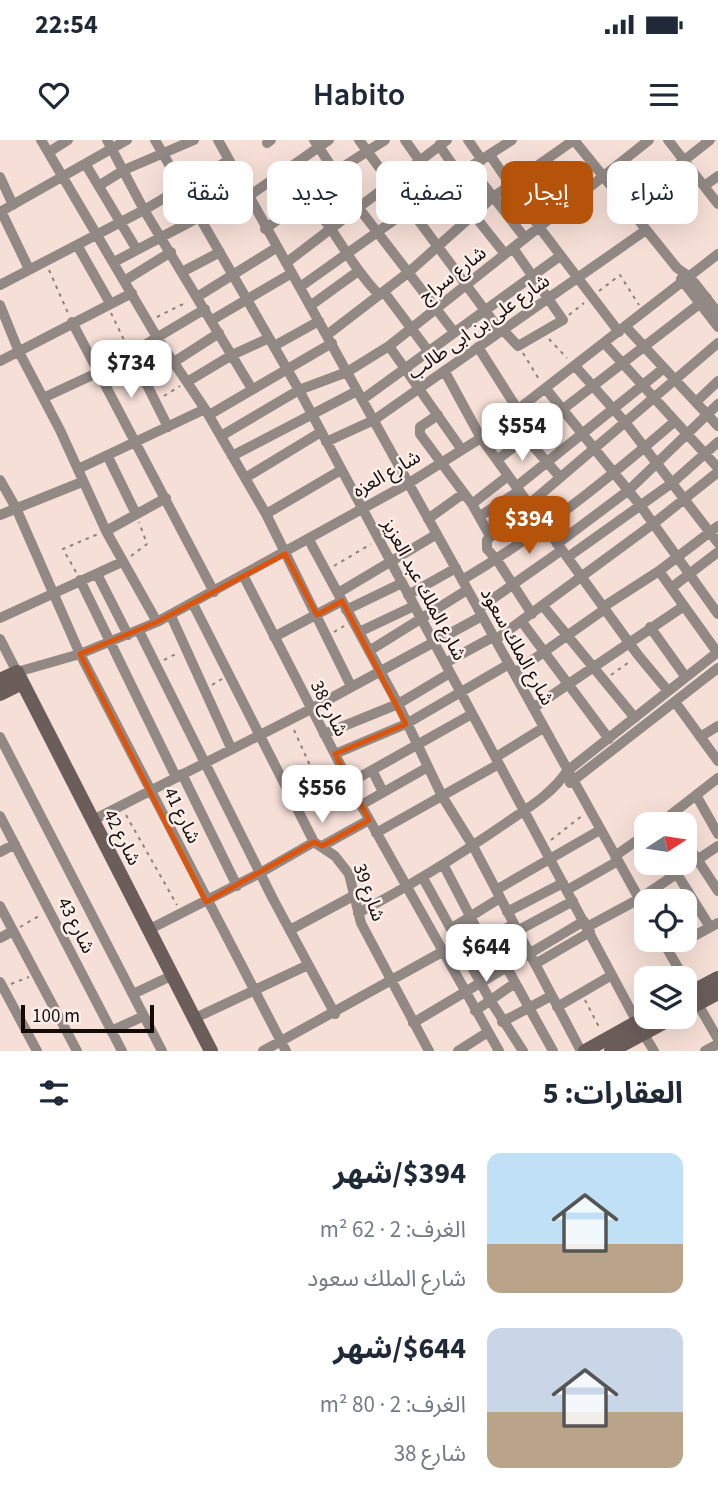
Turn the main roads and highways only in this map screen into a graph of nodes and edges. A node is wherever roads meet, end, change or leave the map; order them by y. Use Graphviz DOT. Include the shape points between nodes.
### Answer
graph roads {
  1 [pos="20,678"];
  2 [pos="0,681"];
  3 [pos="0,694"];
  4 [pos="718,978"];
  5 [pos="697,986"];
  6 [pos="697,991"];
  7 [pos="718,993"];
  8 [pos="634,1029"];
  9 [pos="609,1046"];
  10 [pos="212,1051"];
  11 [pos="583,1051"];
  1 -- 2 [label="main road, شارع العزه"];
  1 -- 3 [label="main road, شارع العزه"];
  1 -- 10 [label="main road, شارع 42"];
  4 -- 5 [label="main road"];
  6 -- 7 [label="main road"];
  8 -- 9 [label="main road"];
  9 -- 11 [label="main road"];
}
